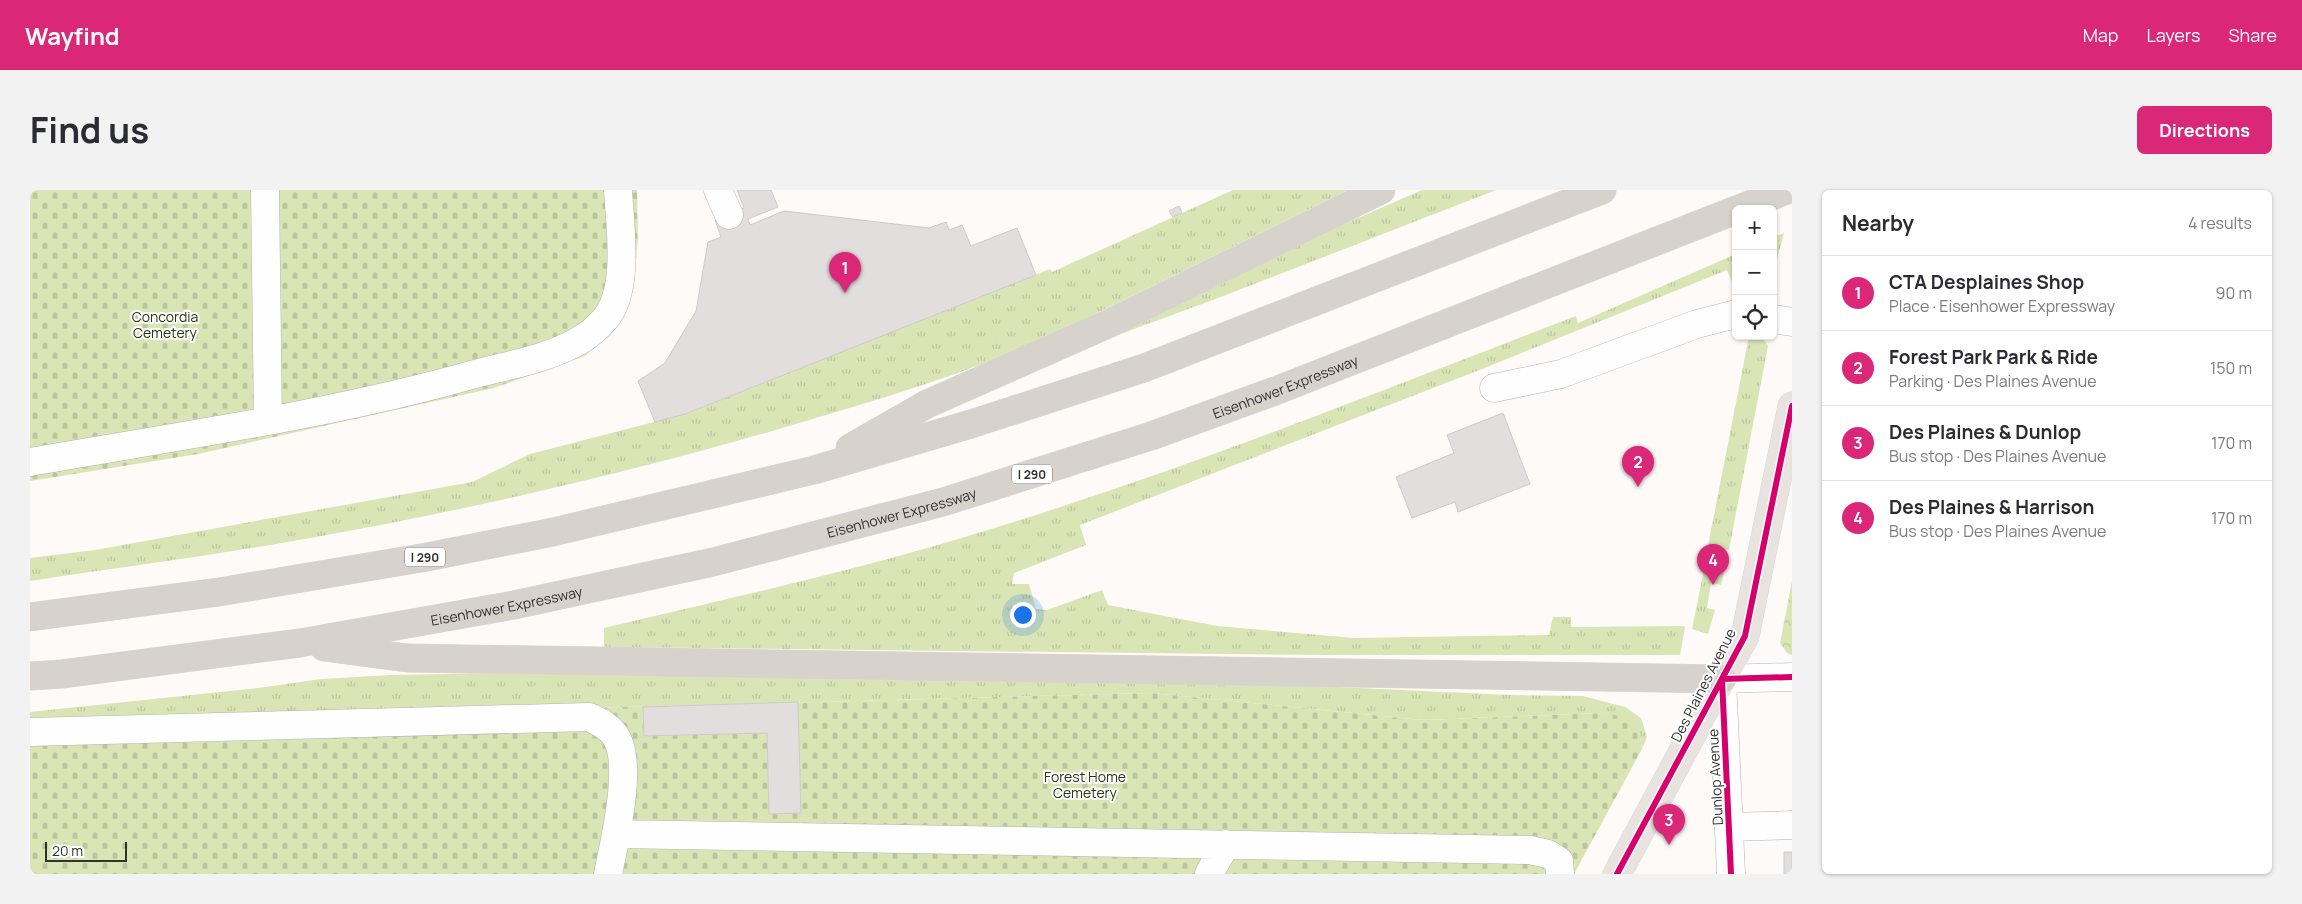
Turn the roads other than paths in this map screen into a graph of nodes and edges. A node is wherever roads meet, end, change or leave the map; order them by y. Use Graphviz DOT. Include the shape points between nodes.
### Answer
graph roads {
  1 [pos="265,190"];
  2 [pos="618,190"];
  3 [pos="718,190"];
  4 [pos="1381,190"];
  5 [pos="1602,190"];
  6 [pos="1787,190"];
  7 [pos="1748,205"];
  8 [pos="1732,211"];
  9 [pos="729,215"];
  10 [pos="1732,315"];
  11 [pos="1777,320"];
  12 [pos="1792,322"];
  13 [pos="1494,388"];
  14 [pos="1792,406"];
  15 [pos="268,420"];
  16 [pos="30,462"];
  17 [pos="814,470"];
  18 [pos="30,617"];
  19 [pos="300,643"];
  20 [pos="30,676"];
  21 [pos="1792,677"];
  22 [pos="1722,679"];
  23 [pos="30,732"];
  24 [pos="1792,825"];
  25 [pos="1730,827"];
  26 [pos="616,834"];
  27 [pos="1226,844"];
  28 [pos="608,874"];
  29 [pos="1210,874"];
  30 [pos="1560,874"];
  31 [pos="1617,874"];
  32 [pos="1731,874"];
  1 -- 15 [label="street"];
  2 -- 15 [label="street" via="621,263 617,297 606,318 583,339 548,354 439,384"];
  3 -- 9 [label="street"];
  4 -- 17 [label="highway" via="1108,324 926,404"];
  5 -- 17 [label="highway, I 290" via="1144,368"];
  6 -- 7 [label="highway, Eisenhower Expressway / I 290"];
  8 -- 19 [label="highway, Eisenhower Expressway / I 290" via="1274,391 1151,436 943,502 713,562 514,605"];
  10 -- 13 [label="street" via="1697,324 1561,374"];
  11 -- 12 [label="street"];
  14 -- 22 [label="main road, Des Plaines Avenue" via="1745,636"];
  15 -- 16 [label="street"];
  17 -- 18 [label="highway, I 290" via="553,532 427,557 219,592"];
  19 -- 20 [label="highway, Eisenhower Expressway / I 290"];
  19 -- 22 [label="highway" via="407,658"];
  21 -- 22 [label="street"];
  22 -- 25 [label="street, Dunlop Avenue"];
  22 -- 31 [label="main road, Des Plaines Avenue"];
  23 -- 26 [label="street" via="589,717 604,724 615,736 622,756 624,778"];
  24 -- 25 [label="street"];
  25 -- 32 [label="street, Dunlop Avenue"];
  26 -- 27 [label="street"];
  26 -- 28 [label="street"];
  27 -- 29 [label="street"];
  27 -- 30 [label="street" via="1530,850 1548,854 1559,862"];
}
